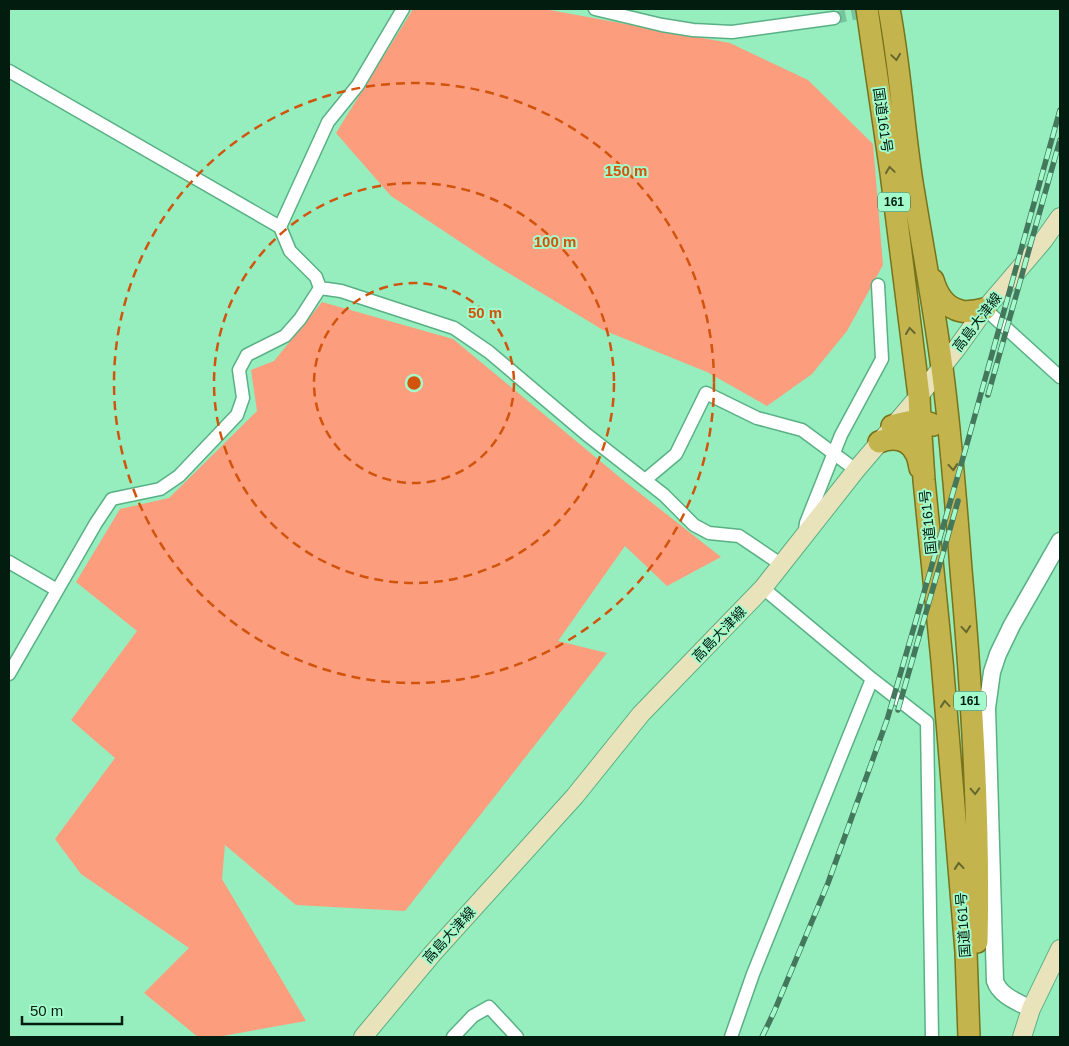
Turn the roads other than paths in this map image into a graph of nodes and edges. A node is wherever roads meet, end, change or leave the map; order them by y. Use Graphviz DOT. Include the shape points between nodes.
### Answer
graph roads {
  1 [pos="403,9"];
  2 [pos="595,9"];
  3 [pos="867,9"];
  4 [pos="889,9"];
  5 [pos="834,18"];
  6 [pos="9,71"];
  7 [pos="912,182"];
  8 [pos="1060,217"];
  9 [pos="280,227"];
  10 [pos="922,239"];
  11 [pos="878,285"];
  12 [pos="320,288"];
  13 [pos="985,309"];
  14 [pos="933,368"];
  15 [pos="1060,377"];
  16 [pos="920,420"];
  17 [pos="892,426"];
  18 [pos="950,441"];
  19 [pos="879,442"];
  20 [pos="834,454"];
  21 [pos="856,470"];
  22 [pos="645,480"];
  23 [pos="924,480"];
  24 [pos="804,535"];
  25 [pos="1060,541"];
  26 [pos="9,562"];
  27 [pos="782,565"];
  28 [pos="763,588"];
  29 [pos="57,590"];
  30 [pos="9,674"];
  31 [pos="872,679"];
  32 [pos="1060,949"];
  33 [pos="1031,1009"];
  34 [pos="363,1037"];
  35 [pos="453,1037"];
  36 [pos="518,1037"];
  37 [pos="731,1037"];
  38 [pos="932,1037"];
  39 [pos="970,1037"];
  40 [pos="974,1037"];
  41 [pos="1022,1037"];
  1 -- 9 [label="street" via="358,85 328,122"];
  2 -- 5 [label="street" via="662,25 732,32"];
  14 -- 3 [label="highway, 国道161号 / 161, one-way" via="888,154"];
  4 -- 7 [label="highway, 国道161号 / 161, one-way"];
  6 -- 9 [label="street"];
  7 -- 10 [label="highway, 国道161号 / 161"];
  7 -- 14 [label="highway" via="912,216"];
  8 -- 13 [label="main road, 高島大津線"];
  9 -- 12 [label="street" via="290,251 316,276"];
  10 -- 13 [label="highway" via="933,282 943,299 962,312"];
  10 -- 14 [label="highway, 国道161号 / 161"];
  11 -- 20 [label="street" via="882,359"];
  12 -- 22 [label="street" via="341,291 454,328 489,352"];
  12 -- 29 [label="street" via="285,336 247,355 239,370 243,398 237,415 179,476 160,489 112,500"];
  13 -- 14 [label="main road, 高島大津線"];
  13 -- 15 [label="street"];
  14 -- 16 [label="highway, 国道161号 / 161"];
  14 -- 17 [label="main road, 高島大津線"];
  14 -- 18 [label="highway, 国道161号 / 161"];
  16 -- 17 [label="highway"];
  16 -- 18 [label="highway" via="929,422"];
  16 -- 23 [label="highway, 国道161号 / 161"];
  17 -- 19 [label="main road, 高島大津線"];
  18 -- 40 [label="highway, 国道161号 / 161, one-way" via="968,644 975,799 978,890"];
  19 -- 21 [label="main road, 高島大津線"];
  19 -- 23 [label="highway" via="896,438 908,444 915,452"];
  20 -- 21 [label="street"];
  20 -- 22 [label="street" via="802,430 757,418 706,393 676,454"];
  20 -- 24 [label="street"];
  21 -- 24 [label="main road, 高島大津線"];
  22 -- 27 [label="street" via="694,525 710,533 740,536"];
  39 -- 23 [label="highway, 国道161号 / 161, one-way" via="942,661"];
  24 -- 27 [label="main road, 高島大津線"];
  25 -- 33 [label="street" via="998,654 987,708 994,981 1002,992"];
  26 -- 29 [label="street"];
  27 -- 28 [label="main road, 高島大津線"];
  28 -- 31 [label="street"];
  28 -- 34 [label="main road, 高島大津線" via="641,714 575,796 433,953"];
  29 -- 30 [label="street"];
  31 -- 37 [label="street" via="753,974"];
  31 -- 38 [label="street" via="927,722"];
  32 -- 33 [label="main road"];
  33 -- 41 [label="main road"];
  35 -- 36 [label="street" via="473,1016 489,1007"];
}
